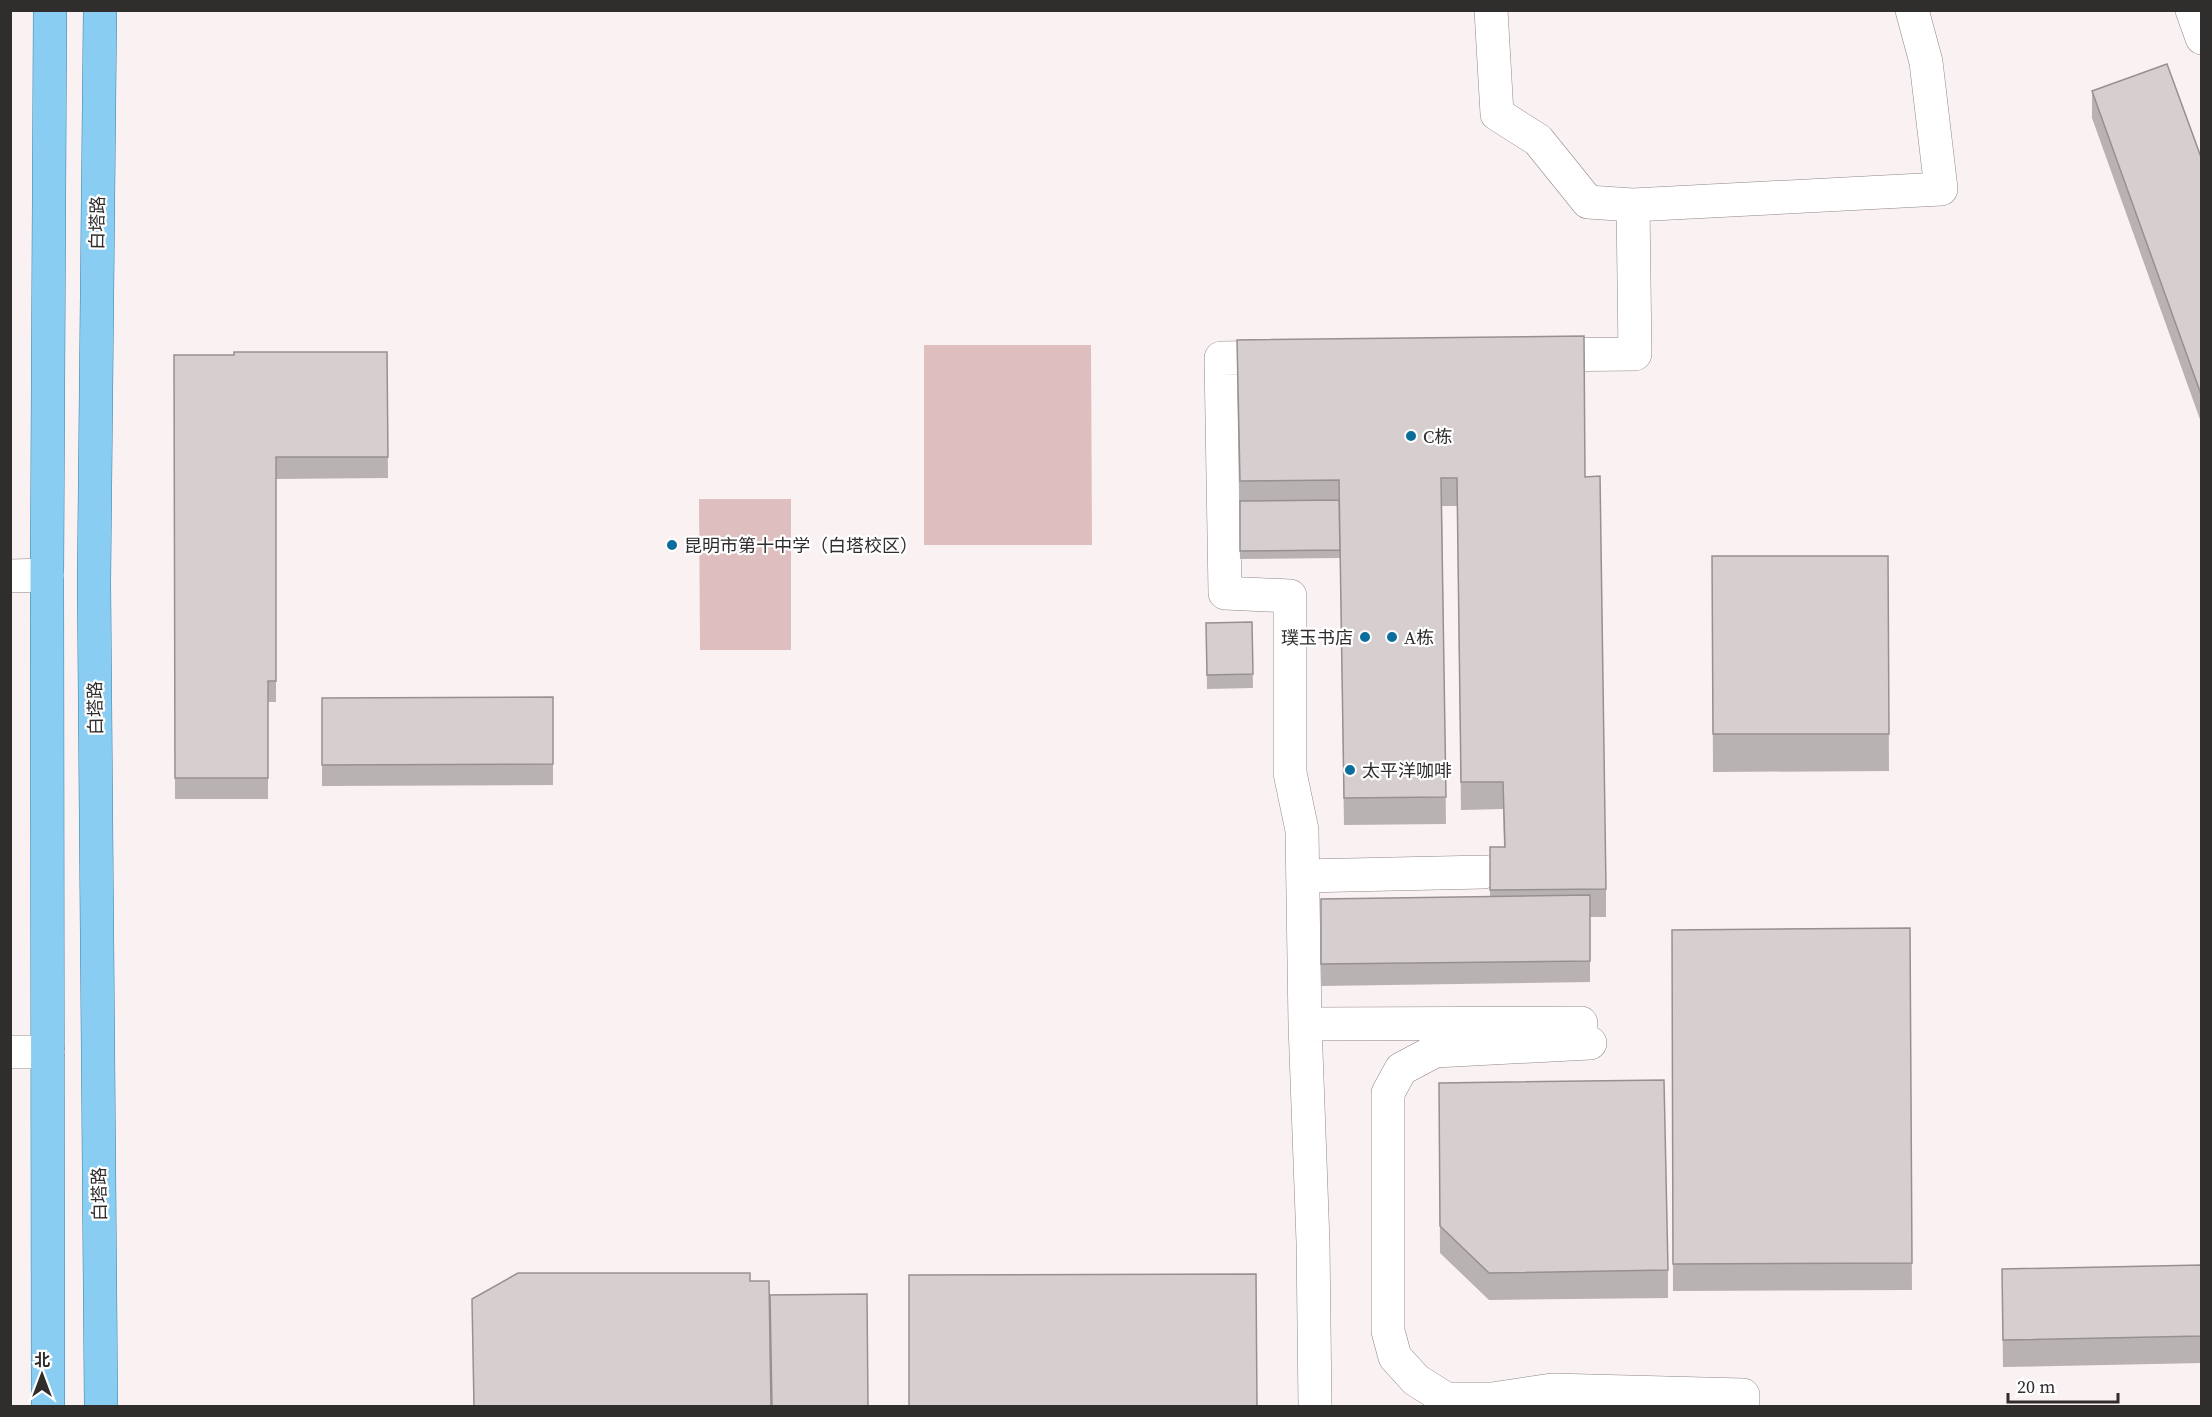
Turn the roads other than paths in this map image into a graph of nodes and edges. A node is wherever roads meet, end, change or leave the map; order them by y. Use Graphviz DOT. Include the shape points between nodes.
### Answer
graph roads {
  1 [pos="50,10"];
  2 [pos="100,10"];
  3 [pos="1491,10"];
  4 [pos="1912,10"];
  5 [pos="2192,10"];
  6 [pos="2202,38"];
  7 [pos="1634,205"];
  8 [pos="1505,355"];
  9 [pos="1316,357"];
  10 [pos="47,575"];
  11 [pos="10,576"];
  12 [pos="1484,872"];
  13 [pos="1303,876"];
  14 [pos="1305,1024"];
  15 [pos="10,1052"];
  16 [pos="48,1052"];
  17 [pos="48,1407"];
  18 [pos="101,1407"];
  19 [pos="1315,1407"];
  20 [pos="1743,1407"];
  1 -- 10 [label="main road"];
  2 -- 18 [label="main road, 白塔路" via="94,594"];
  3 -- 7 [label="street" via="1497,114 1538,140 1588,202"];
  4 -- 7 [label="street" via="1926,62 1941,189"];
  5 -- 6 [label="street"];
  7 -- 8 [label="street" via="1635,354"];
  9 -- 13 [label="street" via="1221,358 1225,593 1290,596 1290,773 1302,830"];
  10 -- 11 [label="street"];
  10 -- 16 [label="main road"];
  12 -- 13 [label="street"];
  13 -- 14 [label="street"];
  14 -- 19 [label="street"];
  14 -- 20 [label="street" via="1586,1033 1435,1051 1401,1069 1388,1093 1388,1331 1395,1358 1416,1380 1446,1399 1492,1399 1552,1390 1743,1395"];
  15 -- 16 [label="street"];
  16 -- 17 [label="main road"];
}
